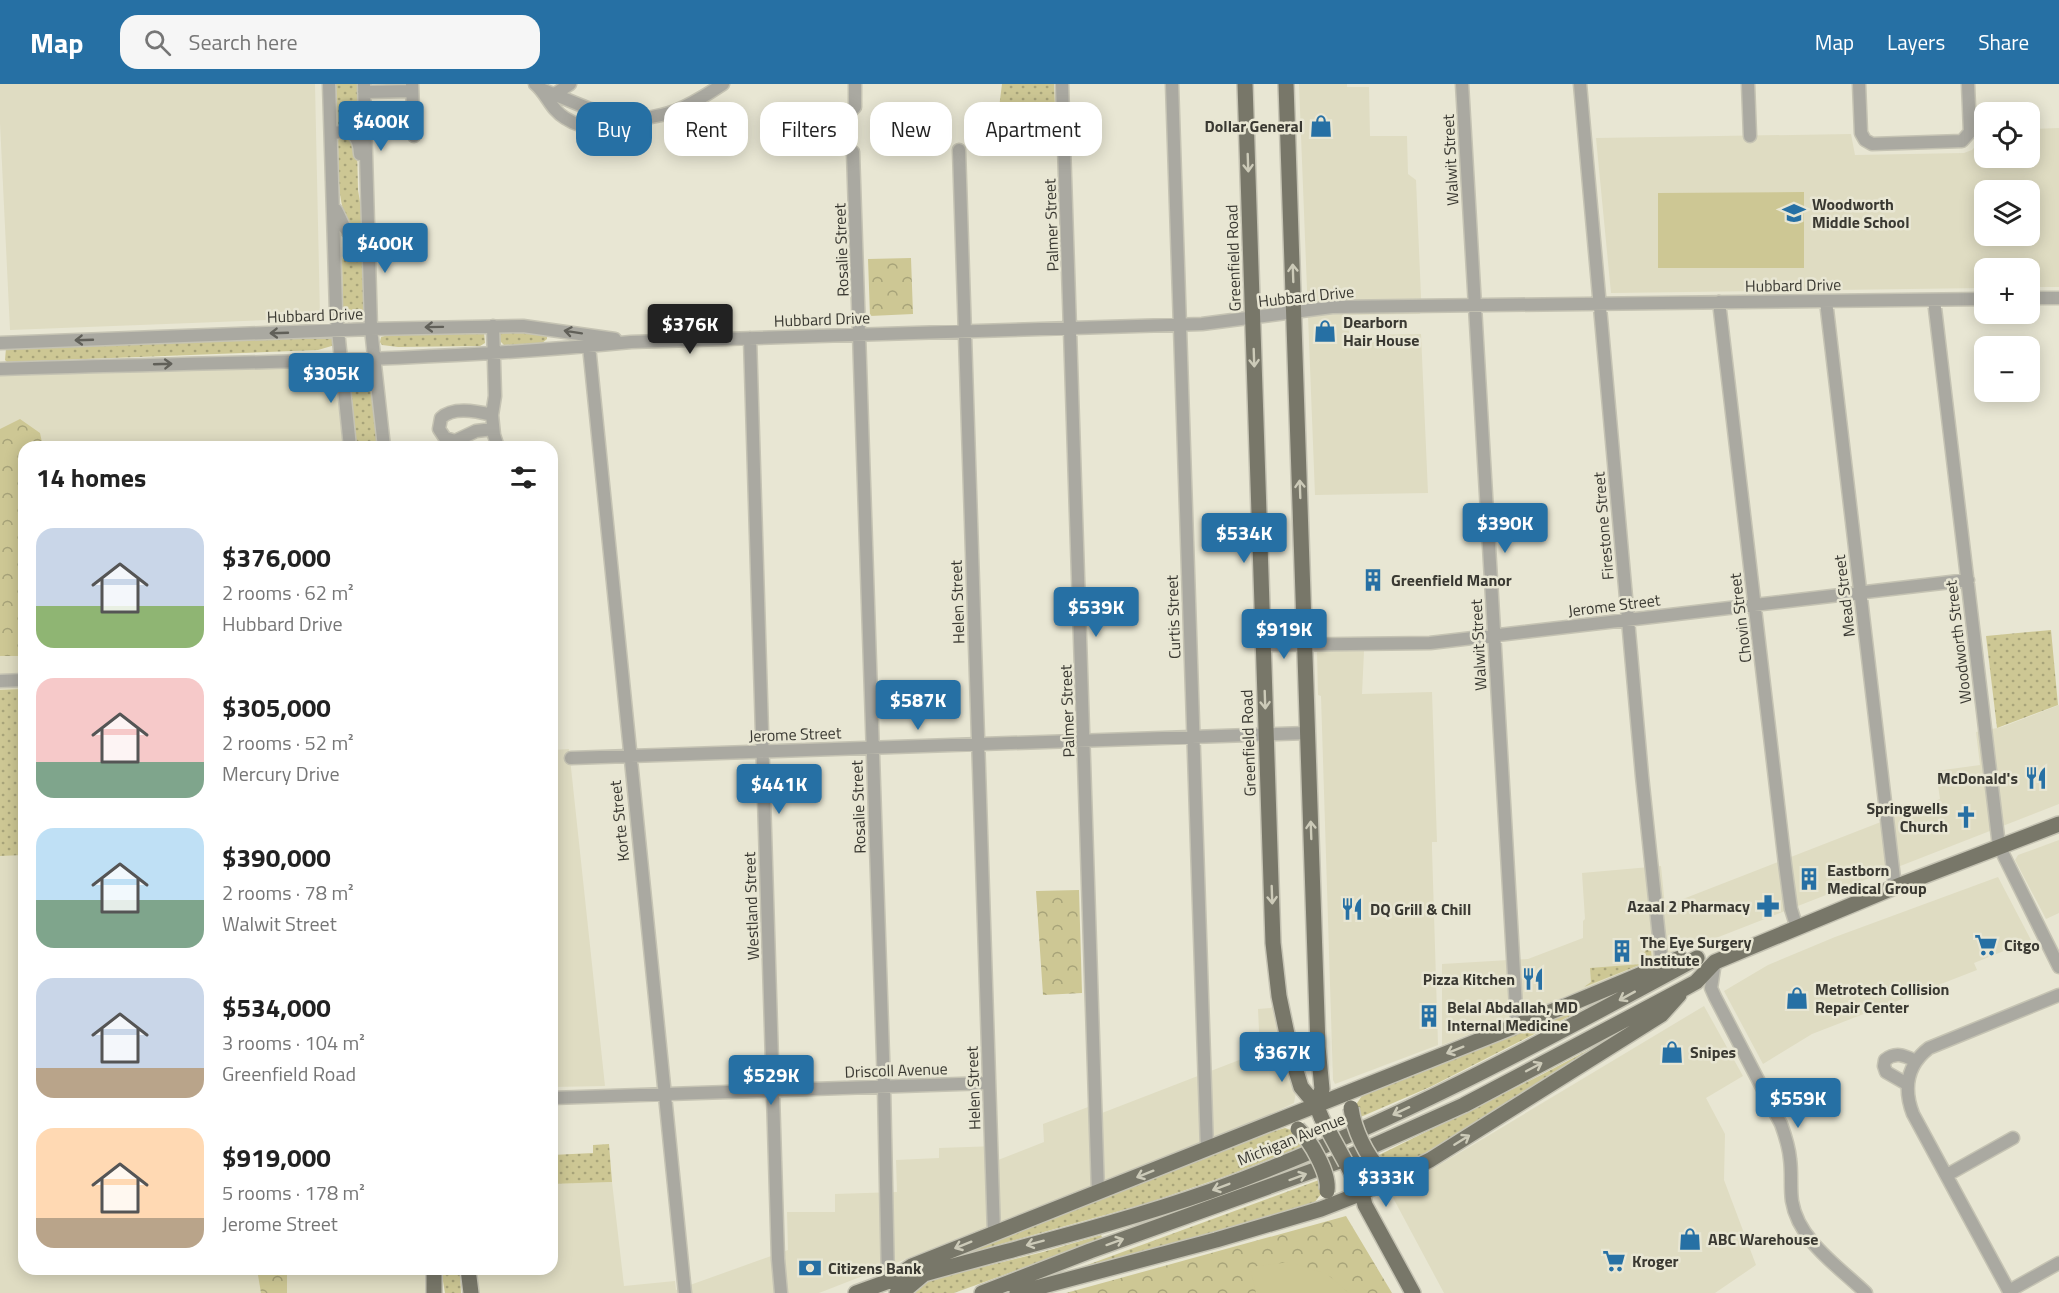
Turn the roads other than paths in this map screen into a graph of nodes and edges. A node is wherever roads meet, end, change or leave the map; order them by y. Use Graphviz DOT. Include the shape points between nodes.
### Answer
graph roads {
  1 [pos="329,84"];
  2 [pos="570,84"];
  3 [pos="723,84"];
  4 [pos="855,84"];
  5 [pos="1062,84"];
  6 [pos="1172,84"];
  7 [pos="1245,84"];
  8 [pos="1286,84"];
  9 [pos="1462,84"];
  10 [pos="1580,84"];
  11 [pos="1748,84"];
  12 [pos="1859,84"];
  13 [pos="1968,84"];
  14 [pos="538,86"];
  15 [pos="412,87"];
  16 [pos="364,88"];
  17 [pos="555,94"];
  18 [pos="856,102"];
  19 [pos="576,103"];
  20 [pos="652,117"];
  21 [pos="576,123"];
  22 [pos="331,134"];
  23 [pos="414,136"];
  24 [pos="1750,136"];
  25 [pos="959,150"];
  26 [pos="854,156"];
  27 [pos="333,203"];
  28 [pos="368,221"];
  29 [pos="368,234"];
  30 [pos="2040,298"];
  31 [pos="2059,298"];
  32 [pos="1974,299"];
  33 [pos="1934,300"];
  34 [pos="1826,301"];
  35 [pos="1719,303"];
  36 [pos="1600,304"];
  37 [pos="1475,306"];
  38 [pos="1294,311"];
  39 [pos="1252,318"];
  40 [pos="1180,325"];
  41 [pos="493,326"];
  42 [pos="1070,328"];
  43 [pos="371,329"];
  44 [pos="549,329"];
  45 [pos="337,330"];
  46 [pos="965,332"];
  47 [pos="860,334"];
  48 [pos="750,338"];
  49 [pos="631,342"];
  50 [pos="0,343"];
  51 [pos="589,346"];
  52 [pos="548,350"];
  53 [pos="494,352"];
  54 [pos="375,358"];
  55 [pos="341,359"];
  56 [pos="0,369"];
  57 [pos="492,415"];
  58 [pos="493,429"];
  59 [pos="349,441"];
  60 [pos="383,441"];
  61 [pos="496,441"];
  62 [pos="1968,580"];
  63 [pos="1860,592"];
  64 [pos="1755,605"];
  65 [pos="1628,620"];
  66 [pos="1494,636"];
  67 [pos="1305,644"];
  68 [pos="1263,645"];
  69 [pos="18,680"];
  70 [pos="0,681"];
  71 [pos="1308,733"];
  72 [pos="1266,735"];
  73 [pos="1193,737"];
  74 [pos="1084,740"];
  75 [pos="978,744"];
  76 [pos="873,748"];
  77 [pos="762,751"];
  78 [pos="629,756"];
  79 [pos="571,758"];
  80 [pos="2059,824"];
  81 [pos="1999,846"];
  82 [pos="1895,887"];
  83 [pos="1797,928"];
  84 [pos="1697,958"];
  85 [pos="1715,962"];
  86 [pos="1662,965"];
  87 [pos="2059,967"];
  88 [pos="1685,988"];
  89 [pos="2059,995"];
  90 [pos="1517,1025"];
  91 [pos="1288,1040"];
  92 [pos="1318,1047"];
  93 [pos="1916,1061"];
  94 [pos="989,1083"];
  95 [pos="1907,1084"];
  96 [pos="884,1087"];
  97 [pos="1356,1089"];
  98 [pos="773,1091"];
  99 [pos="664,1094"];
  100 [pos="558,1098"];
  101 [pos="1319,1112"];
  102 [pos="1281,1119"];
  103 [pos="2013,1138"];
  104 [pos="1207,1149"];
  105 [pos="1387,1175"];
  106 [pos="1947,1175"];
  107 [pos="1358,1187"];
  108 [pos="1098,1192"];
  109 [pos="1313,1212"];
  110 [pos="994,1233"];
  111 [pos="2059,1263"];
  112 [pos="434,1275"];
  113 [pos="435,1275"];
  114 [pos="466,1275"];
  115 [pos="467,1275"];
  116 [pos="893,1285"];
  117 [pos="2009,1292"];
  118 [pos="434,1293"];
  119 [pos="439,1293"];
  120 [pos="464,1293"];
  121 [pos="471,1293"];
  122 [pos="685,1293"];
  123 [pos="781,1293"];
  124 [pos="856,1293"];
  125 [pos="981,1293"];
  126 [pos="1017,1293"];
  127 [pos="1413,1293"];
  128 [pos="1866,1293"];
  1 -- 22 [label="street"];
  2 -- 17 [label="street"];
  3 -- 20 [label="street" via="674,112"];
  4 -- 18 [label="street"];
  5 -- 42 [label="street, Palmer Street"];
  6 -- 40 [label="street, Curtis Street"];
  7 -- 39 [label="main road, Greenfield Road, one-way"];
  38 -- 8 [label="main road, one-way"];
  9 -- 37 [label="street, Walwit Street"];
  10 -- 36 [label="street, Firestone Street"];
  11 -- 24 [label="street"];
  12 -- 13 [label="street" via="1861,133 1872,144 1958,143 1966,138 1970,132"];
  14 -- 17 [label="street"];
  14 -- 21 [label="street" via="553,109"];
  15 -- 16 [label="street"];
  15 -- 23 [label="street"];
  16 -- 28 [label="street"];
  17 -- 19 [label="street"];
  22 -- 27 [label="street"];
  22 -- 28 [label="street" via="348,131 360,144 361,190"];
  25 -- 46 [label="street, Helen Street"];
  26 -- 47 [label="street, Rosalie Street"];
  27 -- 29 [label="street" via="349,234"];
  27 -- 45 [label="street"];
  28 -- 29 [label="street"];
  29 -- 43 [label="street"];
  30 -- 31 [label="street"];
  32 -- 33 [label="street, Hubbard Drive"];
  33 -- 34 [label="street, Hubbard Drive"];
  33 -- 62 [label="street, Woodworth Street"];
  34 -- 35 [label="street, Hubbard Drive"];
  34 -- 63 [label="street, Mead Street"];
  35 -- 36 [label="street, Hubbard Drive"];
  35 -- 64 [label="street, Chovin Street"];
  36 -- 37 [label="street, Hubbard Drive"];
  36 -- 65 [label="street, Firestone Street"];
  37 -- 38 [label="street, Hubbard Drive"];
  37 -- 66 [label="street, Walwit Street"];
  38 -- 39 [label="street, Hubbard Drive"];
  67 -- 38 [label="main road, one-way"];
  39 -- 40 [label="street, Hubbard Drive"];
  39 -- 68 [label="main road, Greenfield Road, one-way"];
  40 -- 42 [label="street, Hubbard Drive"];
  40 -- 73 [label="street, Curtis Street"];
  41 -- 43 [label="street, Hubbard Drive, one-way"];
  41 -- 44 [label="street, Hubbard Drive"];
  41 -- 53 [label="street"];
  42 -- 46 [label="street, Hubbard Drive"];
  42 -- 74 [label="street, Palmer Street"];
  43 -- 45 [label="street, Hubbard Drive"];
  43 -- 54 [label="street"];
  49 -- 44 [label="street, Hubbard Drive, one-way"];
  44 -- 52 [label="street" via="552,338"];
  45 -- 50 [label="street, Hubbard Drive, one-way"];
  45 -- 55 [label="street"];
  46 -- 47 [label="street, Hubbard Drive"];
  46 -- 75 [label="street, Helen Street"];
  47 -- 48 [label="street, Hubbard Drive"];
  47 -- 76 [label="street, Rosalie Street"];
  48 -- 49 [label="street, Hubbard Drive"];
  48 -- 77 [label="street, Westland Street"];
  49 -- 51 [label="street, Hubbard Drive"];
  51 -- 52 [label="street, Hubbard Drive"];
  51 -- 78 [label="street, Korte Street"];
  52 -- 53 [label="street, Hubbard Drive"];
  53 -- 54 [label="street, Hubbard Drive"];
  53 -- 57 [label="street"];
  54 -- 55 [label="street, Hubbard Drive"];
  54 -- 60 [label="street"];
  56 -- 55 [label="street, Hubbard Drive, one-way"];
  55 -- 59 [label="street"];
  57 -- 58 [label="street"];
  57 -- 58 [label="street" via="450,412 441,418 439,429 445,438 455,441 476,431"];
  58 -- 61 [label="street"];
  62 -- 63 [label="street, Jerome Street"];
  62 -- 81 [label="street, Woodworth Street"];
  63 -- 64 [label="street, Jerome Street"];
  63 -- 82 [label="street, Mead Street"];
  64 -- 65 [label="street, Jerome Street"];
  64 -- 83 [label="street, Chovin Street" via="1785,864"];
  65 -- 66 [label="street, Jerome Street"];
  65 -- 86 [label="street, Firestone Street"];
  66 -- 67 [label="street, Jerome Street" via="1430,643"];
  66 -- 90 [label="street, Walwit Street"];
  67 -- 68 [label="street, Jerome Street"];
  67 -- 71 [label="main road"];
  68 -- 72 [label="main road, Greenfield Road, one-way"];
  69 -- 70 [label="street"];
  71 -- 72 [label="street, Jerome Street"];
  92 -- 71 [label="main road, one-way"];
  72 -- 73 [label="street, Jerome Street"];
  72 -- 91 [label="main road, Greenfield Road, one-way" via="1274,954"];
  73 -- 74 [label="street, Jerome Street"];
  73 -- 104 [label="street, Curtis Street"];
  74 -- 75 [label="street, Jerome Street"];
  74 -- 108 [label="street, Palmer Street"];
  75 -- 76 [label="street, Jerome Street"];
  75 -- 94 [label="street, Helen Street"];
  76 -- 77 [label="street, Jerome Street"];
  76 -- 96 [label="street, Rosalie Street"];
  77 -- 78 [label="street, Jerome Street"];
  77 -- 98 [label="street, Westland Street"];
  78 -- 79 [label="street, Jerome Street"];
  78 -- 99 [label="street, Korte Street"];
  80 -- 81 [label="main road"];
  81 -- 82 [label="main road"];
  81 -- 87 [label="street, Woodworth Street"];
  82 -- 83 [label="main road"];
  83 -- 85 [label="main road"];
  84 -- 85 [label="main road"];
  84 -- 86 [label="main road" via="1686,956"];
  84 -- 116 [label="main road, Michigan Avenue, one-way" via="1474,1077 1327,1146 1211,1191 924,1274 905,1290"];
  85 -- 88 [label="main road"];
  85 -- 128 [label="street" via="1711,988 1786,1140 1792,1200 1798,1218 1811,1240"];
  86 -- 90 [label="main road"];
  105 -- 88 [label="main road, one-way" via="1430,1160 1661,1015"];
  125 -- 88 [label="main road, one-way" via="1337,1162 1464,1105"];
  89 -- 93 [label="street" via="1933,1046"];
  90 -- 97 [label="main road, one-way"];
  91 -- 92 [label="main road" via="1305,1051"];
  91 -- 101 [label="main road, Greenfield Road" via="1300,1087"];
  92 -- 101 [label="main road" via="1322,1089"];
  93 -- 95 [label="street"];
  93 -- 95 [label="street" via="1903,1055 1886,1060 1886,1072"];
  94 -- 96 [label="street, Driscoll Avenue"];
  94 -- 110 [label="street, Helen Street"];
  95 -- 106 [label="street" via="1913,1114"];
  96 -- 98 [label="street, Driscoll Avenue"];
  96 -- 116 [label="street, Rosalie Street"];
  97 -- 101 [label="main road"];
  97 -- 105 [label="main road, bridge" via="1351,1108 1355,1126 1373,1163"];
  98 -- 99 [label="street, Driscoll Avenue"];
  98 -- 123 [label="street, Westland Street"];
  99 -- 100 [label="street, Driscoll Avenue"];
  99 -- 122 [label="street, Korte Street"];
  101 -- 102 [label="main road"];
  101 -- 107 [label="main road, Greenfield Road, bridge"];
  102 -- 104 [label="main road"];
  102 -- 109 [label="main road, bridge" via="1308,1139 1325,1174 1327,1191"];
  103 -- 106 [label="street"];
  104 -- 108 [label="main road, one-way"];
  105 -- 107 [label="main road"];
  106 -- 117 [label="street"];
  107 -- 109 [label="main road"];
  107 -- 127 [label="main road, Greenfield Road"];
  108 -- 110 [label="main road"];
  109 -- 126 [label="main road"];
  110 -- 116 [label="main road, one-way" via="912,1266"];
  111 -- 117 [label="street"];
  112 -- 118 [label="main road"];
  113 -- 119 [label="street"];
  114 -- 120 [label="street"];
  115 -- 121 [label="main road"];
  116 -- 124 [label="main road"];
}
